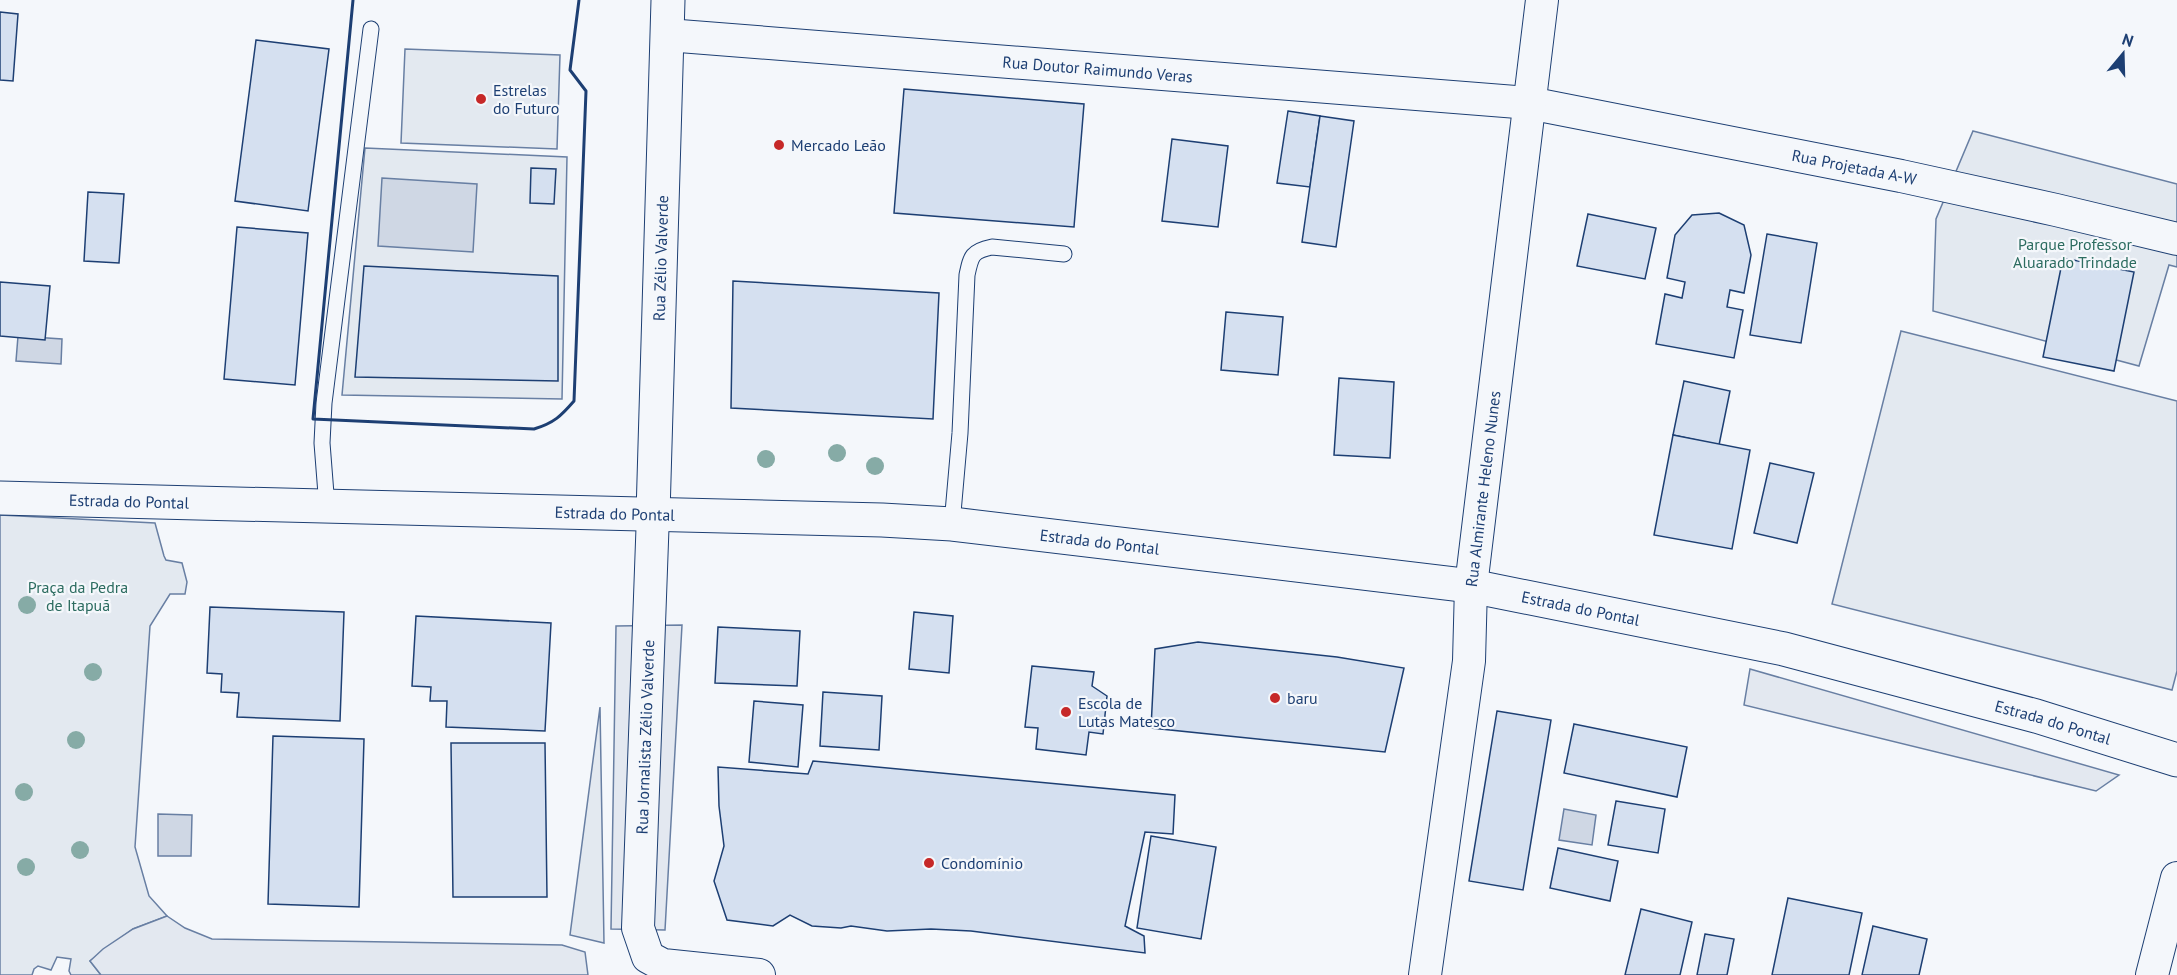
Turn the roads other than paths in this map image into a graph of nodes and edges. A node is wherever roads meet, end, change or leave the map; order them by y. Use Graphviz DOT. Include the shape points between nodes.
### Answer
graph roads {
  1 [pos="668,0"];
  2 [pos="1542,0"];
  3 [pos="371,29"];
  4 [pos="667,35"];
  5 [pos="1529,103"];
  6 [pos="2177,239"];
  7 [pos="1064,254"];
  8 [pos="0,498"];
  9 [pos="327,507"];
  10 [pos="653,514"];
  11 [pos="952,524"];
  12 [pos="1472,586"];
  13 [pos="2177,760"];
  14 [pos="2177,878"];
  15 [pos="759,975"];
  16 [pos="1425,975"];
  17 [pos="2152,975"];
  1 -- 4 [label="main road, Rua Zélio Valverde"];
  2 -- 5 [label="street, Rua Almirante Heleno Nunes"];
  3 -- 9 [label="lane" via="324,402 322,443"];
  4 -- 5 [label="street, Rua Doutor Raimundo Veras"];
  4 -- 10 [label="main road, Rua Zélio Valverde"];
  5 -- 6 [label="street, Rua Projetada A-W" via="1900,176"];
  5 -- 12 [label="street, Rua Almirante Heleno Nunes"];
  7 -- 11 [label="lane" via="992,247 974,253 970,261"];
  8 -- 9 [label="main road, Estrada do Pontal"];
  9 -- 10 [label="main road, Estrada do Pontal"];
  10 -- 11 [label="main road, Estrada do Pontal"];
  10 -- 15 [label="street, Rua Jornalista Zélio Valverde" via="638,928 648,957 663,965"];
  11 -- 12 [label="main road, Estrada do Pontal"];
  12 -- 13 [label="main road, Estrada do Pontal" via="1784,649 2036,716"];
  12 -- 16 [label="street, Rua Almirante Heleno Nunes" via="1469,661"];
  14 -- 17 [label="street"];
}
